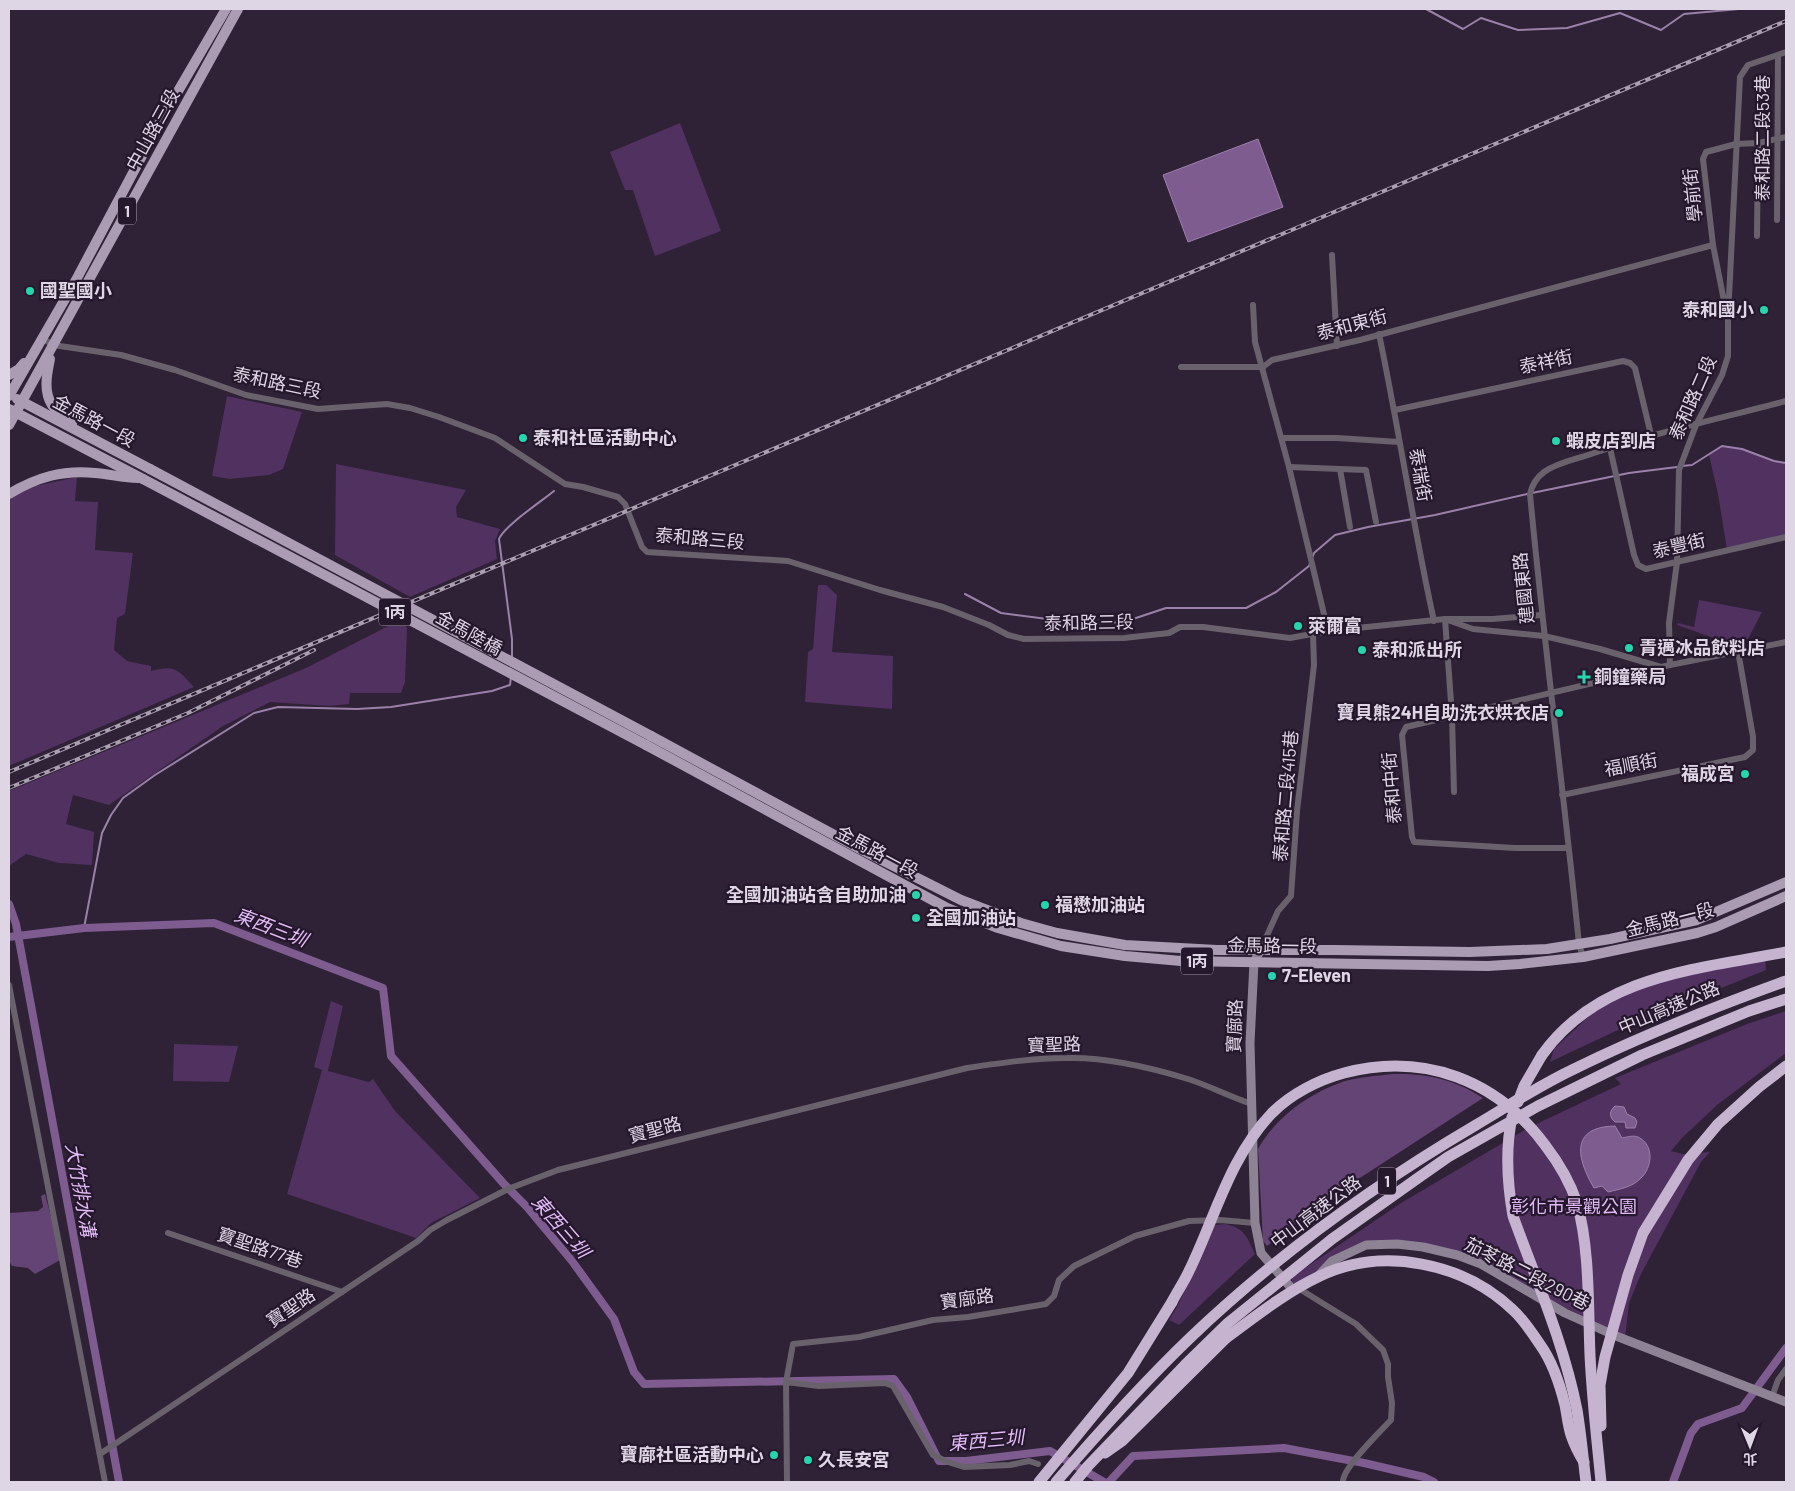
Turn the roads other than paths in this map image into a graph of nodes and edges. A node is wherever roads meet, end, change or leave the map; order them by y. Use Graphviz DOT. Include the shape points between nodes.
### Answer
graph roads {
  1 [pos="226,9"];
  2 [pos="238,9"];
  3 [pos="1786,52"];
  4 [pos="1778,56"];
  5 [pos="1786,137"];
  6 [pos="1778,139"];
  7 [pos="1758,143"];
  8 [pos="1736,144"];
  9 [pos="1777,220"];
  10 [pos="1758,236"];
  11 [pos="1713,245"];
  12 [pos="1332,255"];
  13 [pos="1253,304"];
  14 [pos="1728,317"];
  15 [pos="1379,334"];
  16 [pos="42,338"];
  17 [pos="53,345"];
  18 [pos="1336,346"];
  19 [pos="36,350"];
  20 [pos="1181,367"];
  21 [pos="1263,367"];
  22 [pos="9,375"];
  23 [pos="9,396"];
  24 [pos="1786,401"];
  25 [pos="22,402"];
  26 [pos="12,410"];
  27 [pos="1395,410"];
  28 [pos="9,425"];
  29 [pos="1696,425"];
  30 [pos="82,434"];
  31 [pos="1651,435"];
  32 [pos="1282,438"];
  33 [pos="1400,442"];
  34 [pos="1610,448"];
  35 [pos="1289,467"];
  36 [pos="1340,469"];
  37 [pos="150,470"];
  38 [pos="143,479"];
  39 [pos="9,494"];
  40 [pos="1376,522"];
  41 [pos="1350,527"];
  42 [pos="1786,537"];
  43 [pos="1677,562"];
  44 [pos="1541,615"];
  45 [pos="1445,620"];
  46 [pos="1434,621"];
  47 [pos="1328,631"];
  48 [pos="1313,634"];
  49 [pos="1544,636"];
  50 [pos="1786,642"];
  51 [pos="1738,651"];
  52 [pos="1670,665"];
  53 [pos="1662,667"];
  54 [pos="1552,692"];
  55 [pos="1452,716"];
  56 [pos="648,741"];
  57 [pos="1454,792"];
  58 [pos="1562,795"];
  59 [pos="1568,848"];
  60 [pos="1786,882"];
  61 [pos="1786,896"];
  62 [pos="1579,944"];
  63 [pos="1260,951"];
  64 [pos="1786,952"];
  65 [pos="1583,957"];
  66 [pos="1254,962"];
  67 [pos="1786,981"];
  68 [pos="9,985"];
  69 [pos="1786,999"];
  70 [pos="1786,1066"];
  71 [pos="1252,1104"];
  72 [pos="1255,1223"];
  73 [pos="168,1233"];
  74 [pos="1317,1278"];
  75 [pos="1296,1289"];
  76 [pos="342,1292"];
  77 [pos="1482,1294"];
  78 [pos="1786,1369"];
  79 [pos="786,1382"];
  80 [pos="1772,1397"];
  81 [pos="1786,1402"];
  82 [pos="100,1454"];
  83 [pos="1584,1462"];
  84 [pos="1038,1464"];
  85 [pos="1088,1466"];
  86 [pos="105,1482"];
  87 [pos="787,1482"];
  88 [pos="1039,1482"];
  89 [pos="1056,1482"];
  90 [pos="1075,1482"];
  91 [pos="1343,1482"];
  92 [pos="1586,1482"];
  93 [pos="1602,1482"];
  1 -- 16 [label="main road, 中山路三段 / 1"];
  2 -- 17 [label="main road, 中山路三段 / 1"];
  3 -- 4 [label="street, 泰和路二段"];
  4 -- 6 [label="street, 泰和路二段53巷"];
  4 -- 8 [label="street, 泰和路二段" via="1748,65 1740,77"];
  5 -- 6 [label="street, 學前街"];
  6 -- 7 [label="street, 學前街"];
  6 -- 9 [label="street, 泰和路二段53巷"];
  7 -- 8 [label="street, 學前街"];
  7 -- 10 [label="street"];
  8 -- 11 [label="street, 學前街" via="1706,152 1703,159"];
  8 -- 14 [label="street, 泰和路二段"];
  11 -- 14 [label="street, 學前街"];
  11 -- 15 [label="street, 泰和東街"];
  12 -- 18 [label="street"];
  13 -- 21 [label="street" via="1256,342"];
  14 -- 29 [label="street, 泰和路二段" via="1728,356 1722,375"];
  15 -- 18 [label="street, 泰和東街"];
  15 -- 27 [label="street, 泰瑞街"];
  16 -- 17 [label="street, 泰和路三段"];
  16 -- 19 [label="main road, 中山路三段 / 1"];
  17 -- 25 [label="main road, 中山路三段 / 1"];
  17 -- 30 [label="main road" via="46,377 48,394 52,405"];
  17 -- 48 [label="street, 泰和路三段" via="121,356 246,395 318,409 387,404 410,408 495,438 565,484 618,497 625,504 647,552 788,561 943,607 1008,635 1024,638 1124,638 1203,627 1290,638"];
  18 -- 21 [label="street, 泰和東街" via="1272,360"];
  19 -- 22 [label="main road"];
  19 -- 23 [label="main road, 中山路三段 / 1"];
  20 -- 21 [label="street"];
  21 -- 32 [label="street"];
  23 -- 25 [label="main road, 1丙"];
  24 -- 29 [label="street, 建國東路"];
  25 -- 26 [label="main road, 中山路三段 / 1"];
  25 -- 30 [label="main road, 金馬路一段 / 1丙"];
  26 -- 28 [label="main road, 中山路三段 / 1"];
  26 -- 38 [label="main road, 金馬路一段 / 1丙"];
  27 -- 31 [label="street, 泰祥街" via="1622,361 1635,368"];
  27 -- 33 [label="street, 泰瑞街"];
  29 -- 31 [label="street, 建國東路"];
  29 -- 43 [label="street, 泰和路二段" via="1679,469"];
  30 -- 37 [label="main road, 金馬路一段 / 1丙"];
  31 -- 34 [label="street, 建國東路"];
  32 -- 33 [label="street"];
  32 -- 35 [label="street"];
  33 -- 46 [label="street, 泰瑞街"];
  34 -- 43 [label="street, 泰豐街" via="1638,565 1646,569"];
  34 -- 44 [label="street, 建國東路" via="1554,467 1532,485"];
  35 -- 36 [label="street"];
  35 -- 47 [label="street"];
  36 -- 40 [label="street" via="1366,470"];
  36 -- 41 [label="street"];
  37 -- 56 [label="main road, 金馬陸橋 / 1丙, bridge"];
  38 -- 39 [label="main road" via="95,473 59,474 39,478"];
  38 -- 56 [label="main road, 金馬陸橋 / 1丙, bridge"];
  42 -- 43 [label="street, 泰豐街"];
  43 -- 52 [label="street, 泰和路二段" via="1669,623"];
  44 -- 45 [label="street"];
  44 -- 49 [label="street, 建國東路"];
  45 -- 46 [label="street"];
  45 -- 49 [label="street" via="1473,629"];
  45 -- 55 [label="street"];
  46 -- 47 [label="street"];
  47 -- 48 [label="street"];
  48 -- 63 [label="street, 泰和路二段415巷" via="1314,664 1291,896 1278,911"];
  49 -- 53 [label="street" via="1600,648"];
  49 -- 54 [label="street, 建國東路"];
  50 -- 51 [label="street, 泰和中街"];
  51 -- 52 [label="street, 泰和中街"];
  51 -- 58 [label="street, 福順街" via="1753,737 1753,750 1745,758"];
  52 -- 53 [label="street, 泰和中街"];
  53 -- 54 [label="street, 泰和中街"];
  54 -- 55 [label="street, 泰和中街"];
  54 -- 58 [label="street, 建國東路"];
  55 -- 57 [label="street"];
  55 -- 59 [label="street, 泰和中街" via="1406,727 1402,735 1414,842"];
  56 -- 63 [label="main road, 金馬路一段 / 1丙" via="920,880 1021,923 1125,945"];
  56 -- 66 [label="main road, 金馬路一段 / 1丙" via="938,903 998,928 1061,946 1125,956"];
  58 -- 59 [label="street, 建國東路"];
  59 -- 62 [label="street, 建國東路"];
  60 -- 62 [label="main road, 金馬路一段 / 1丙" via="1697,920"];
  61 -- 65 [label="main road, 金馬路一段 / 1丙" via="1697,933"];
  62 -- 63 [label="main road, 金馬路一段 / 1丙" via="1479,952"];
  62 -- 65 [label="street, 建國東路"];
  63 -- 66 [label="street, 寶廍路"];
  64 -- 83 [label="highway, bridge" via="1680,973 1621,990 1583,1012 1562,1030 1542,1055 1512,1115 1507,1172 1510,1198 1571,1385"];
  65 -- 66 [label="main road, 金馬路一段 / 1丙" via="1488,966"];
  66 -- 71 [label="street, 寶廍路" via="1250,1043"];
  67 -- 89 [label="highway, 中山高速公路 / 1, bridge" via="1699,1013 1572,1069 1420,1158 1312,1234 1192,1337 1118,1410"];
  68 -- 82 [label="street"];
  69 -- 85 [label="highway, 中山高速公路 / 1, bridge" via="1642,1055 1538,1106 1448,1157 1332,1239 1228,1323"];
  70 -- 93 [label="highway, bridge" via="1712,1131 1688,1160 1644,1233 1628,1275 1600,1385"];
  71 -- 72 [label="street, 寶廍路"];
  71 -- 76 [label="street, 寶聖路" via="1155,1070 1091,1059 1028,1060 967,1068 558,1170 508,1189 447,1220"];
  72 -- 75 [label="street, 寶廍路" via="1261,1252"];
  72 -- 79 [label="street, 寶廍路" via="1188,1221 1135,1236 1074,1266 1059,1280 1054,1296 1046,1304 933,1320 859,1337 793,1344"];
  73 -- 76 [label="street, 寶聖路77巷"];
  74 -- 75 [label="street, 茄苳路二段290巷"];
  74 -- 77 [label="street" via="1360,1264 1388,1264 1454,1276"];
  74 -- 80 [label="street, 茄苳路二段290巷" via="1332,1261 1366,1245 1397,1244 1457,1255 1481,1264 1565,1313"];
  75 -- 91 [label="street" via="1356,1324 1383,1350 1388,1364 1391,1420 1352,1463"];
  76 -- 82 [label="street, 寶聖路"];
  78 -- 80 [label="street"];
  79 -- 84 [label="street" via="820,1386 884,1383 893,1386 933,1455 964,1467 1029,1461"];
  79 -- 87 [label="street, 寶廍路"];
  80 -- 81 [label="street"];
  82 -- 86 [label="street"];
  83 -- 85 [label="highway, bridge" via="1571,1436 1551,1364 1515,1311 1489,1291 1458,1274 1416,1263 1382,1261 1343,1267 1288,1292 1226,1338 1122,1441"];
  83 -- 92 [label="highway, bridge"];
  85 -- 90 [label="highway, 中山高速公路 / 1, bridge"];
  88 -- 93 [label="highway, bridge" via="1143,1351 1189,1271 1242,1151 1272,1113 1293,1096 1320,1082 1356,1070 1412,1066 1437,1070 1475,1084 1496,1096 1535,1132 1567,1178 1577,1203 1586,1261 1593,1410"];
}
